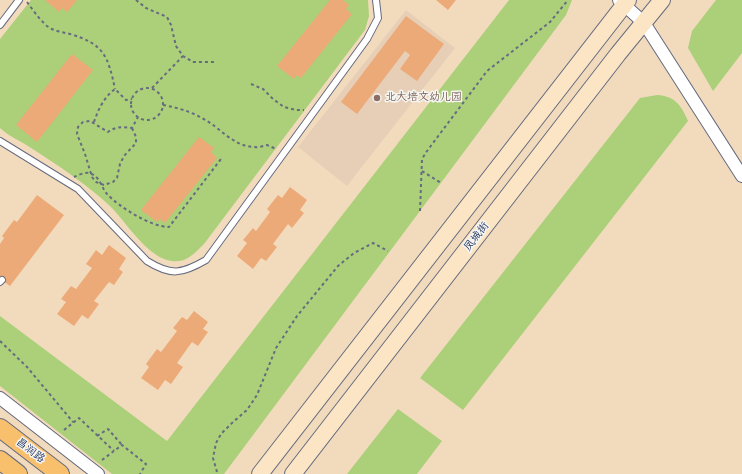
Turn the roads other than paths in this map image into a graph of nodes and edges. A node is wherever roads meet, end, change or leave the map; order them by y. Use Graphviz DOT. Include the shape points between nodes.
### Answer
graph roads {
  1 [pos="19,0"];
  2 [pos="376,0"];
  3 [pos="662,0"];
  4 [pos="623,2"];
  5 [pos="644,23"];
  6 [pos="0,25"];
  7 [pos="0,141"];
  8 [pos="742,176"];
  9 [pos="0,398"];
  10 [pos="0,428"];
  11 [pos="0,460"];
  12 [pos="18,474"];
  13 [pos="60,474"];
  14 [pos="98,474"];
  15 [pos="260,474"];
  16 [pos="293,474"];
  1 -- 6 [label="lane"];
  2 -- 7 [label="lane" via="378,18 367,39 206,260 191,269 174,272 147,261 78,189"];
  3 -- 5 [label="main road, 凤城街"];
  4 -- 5 [label="street"];
  4 -- 15 [label="main road"];
  5 -- 8 [label="street"];
  5 -- 16 [label="main road, 凤城街"];
  9 -- 14 [label="street"];
  10 -- 13 [label="main road, 昌润路"];
  11 -- 12 [label="main road"];
}
